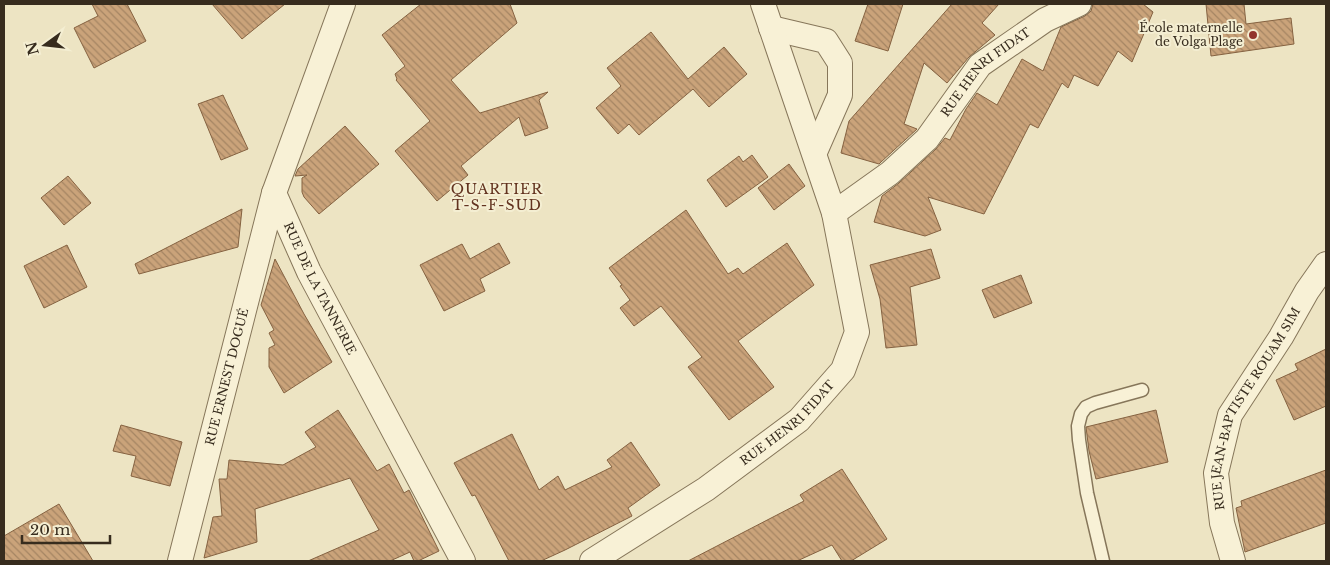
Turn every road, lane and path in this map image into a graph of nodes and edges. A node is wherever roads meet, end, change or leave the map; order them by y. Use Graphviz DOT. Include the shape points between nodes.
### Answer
graph roads {
  1 [pos="343,4"];
  2 [pos="763,4"];
  3 [pos="1079,4"];
  4 [pos="771,28"];
  5 [pos="815,152"];
  6 [pos="274,193"];
  7 [pos="834,213"];
  8 [pos="1326,264"];
  9 [pos="1142,390"];
  10 [pos="180,561"];
  11 [pos="463,561"];
  12 [pos="592,561"];
  13 [pos="1103,561"];
  14 [pos="1233,561"];
  1 -- 6 [label="street"];
  2 -- 4 [label="street, RUE HENRI FIDAT"];
  3 -- 7 [label="street, RUE HENRI FIDAT" via="1045,20 980,65 927,139 890,173"];
  4 -- 5 [label="street, RUE HENRI FIDAT"];
  4 -- 5 [label="street" via="826,41 840,63 840,95"];
  5 -- 7 [label="street, RUE HENRI FIDAT"];
  6 -- 10 [label="street, RUE ERNEST DOGUÉ"];
  6 -- 11 [label="street, RUE DE LA TANNERIE" via="309,272"];
  7 -- 12 [label="street, RUE HENRI FIDAT" via="857,332 843,370 799,420 706,490"];
  8 -- 14 [label="street, RUE JEAN-BAPTISTE ROUAM SIM" via="1230,415 1216,473 1222,523"];
  9 -- 13 [label="lane" via="1086,407 1078,426 1087,493"];
}
